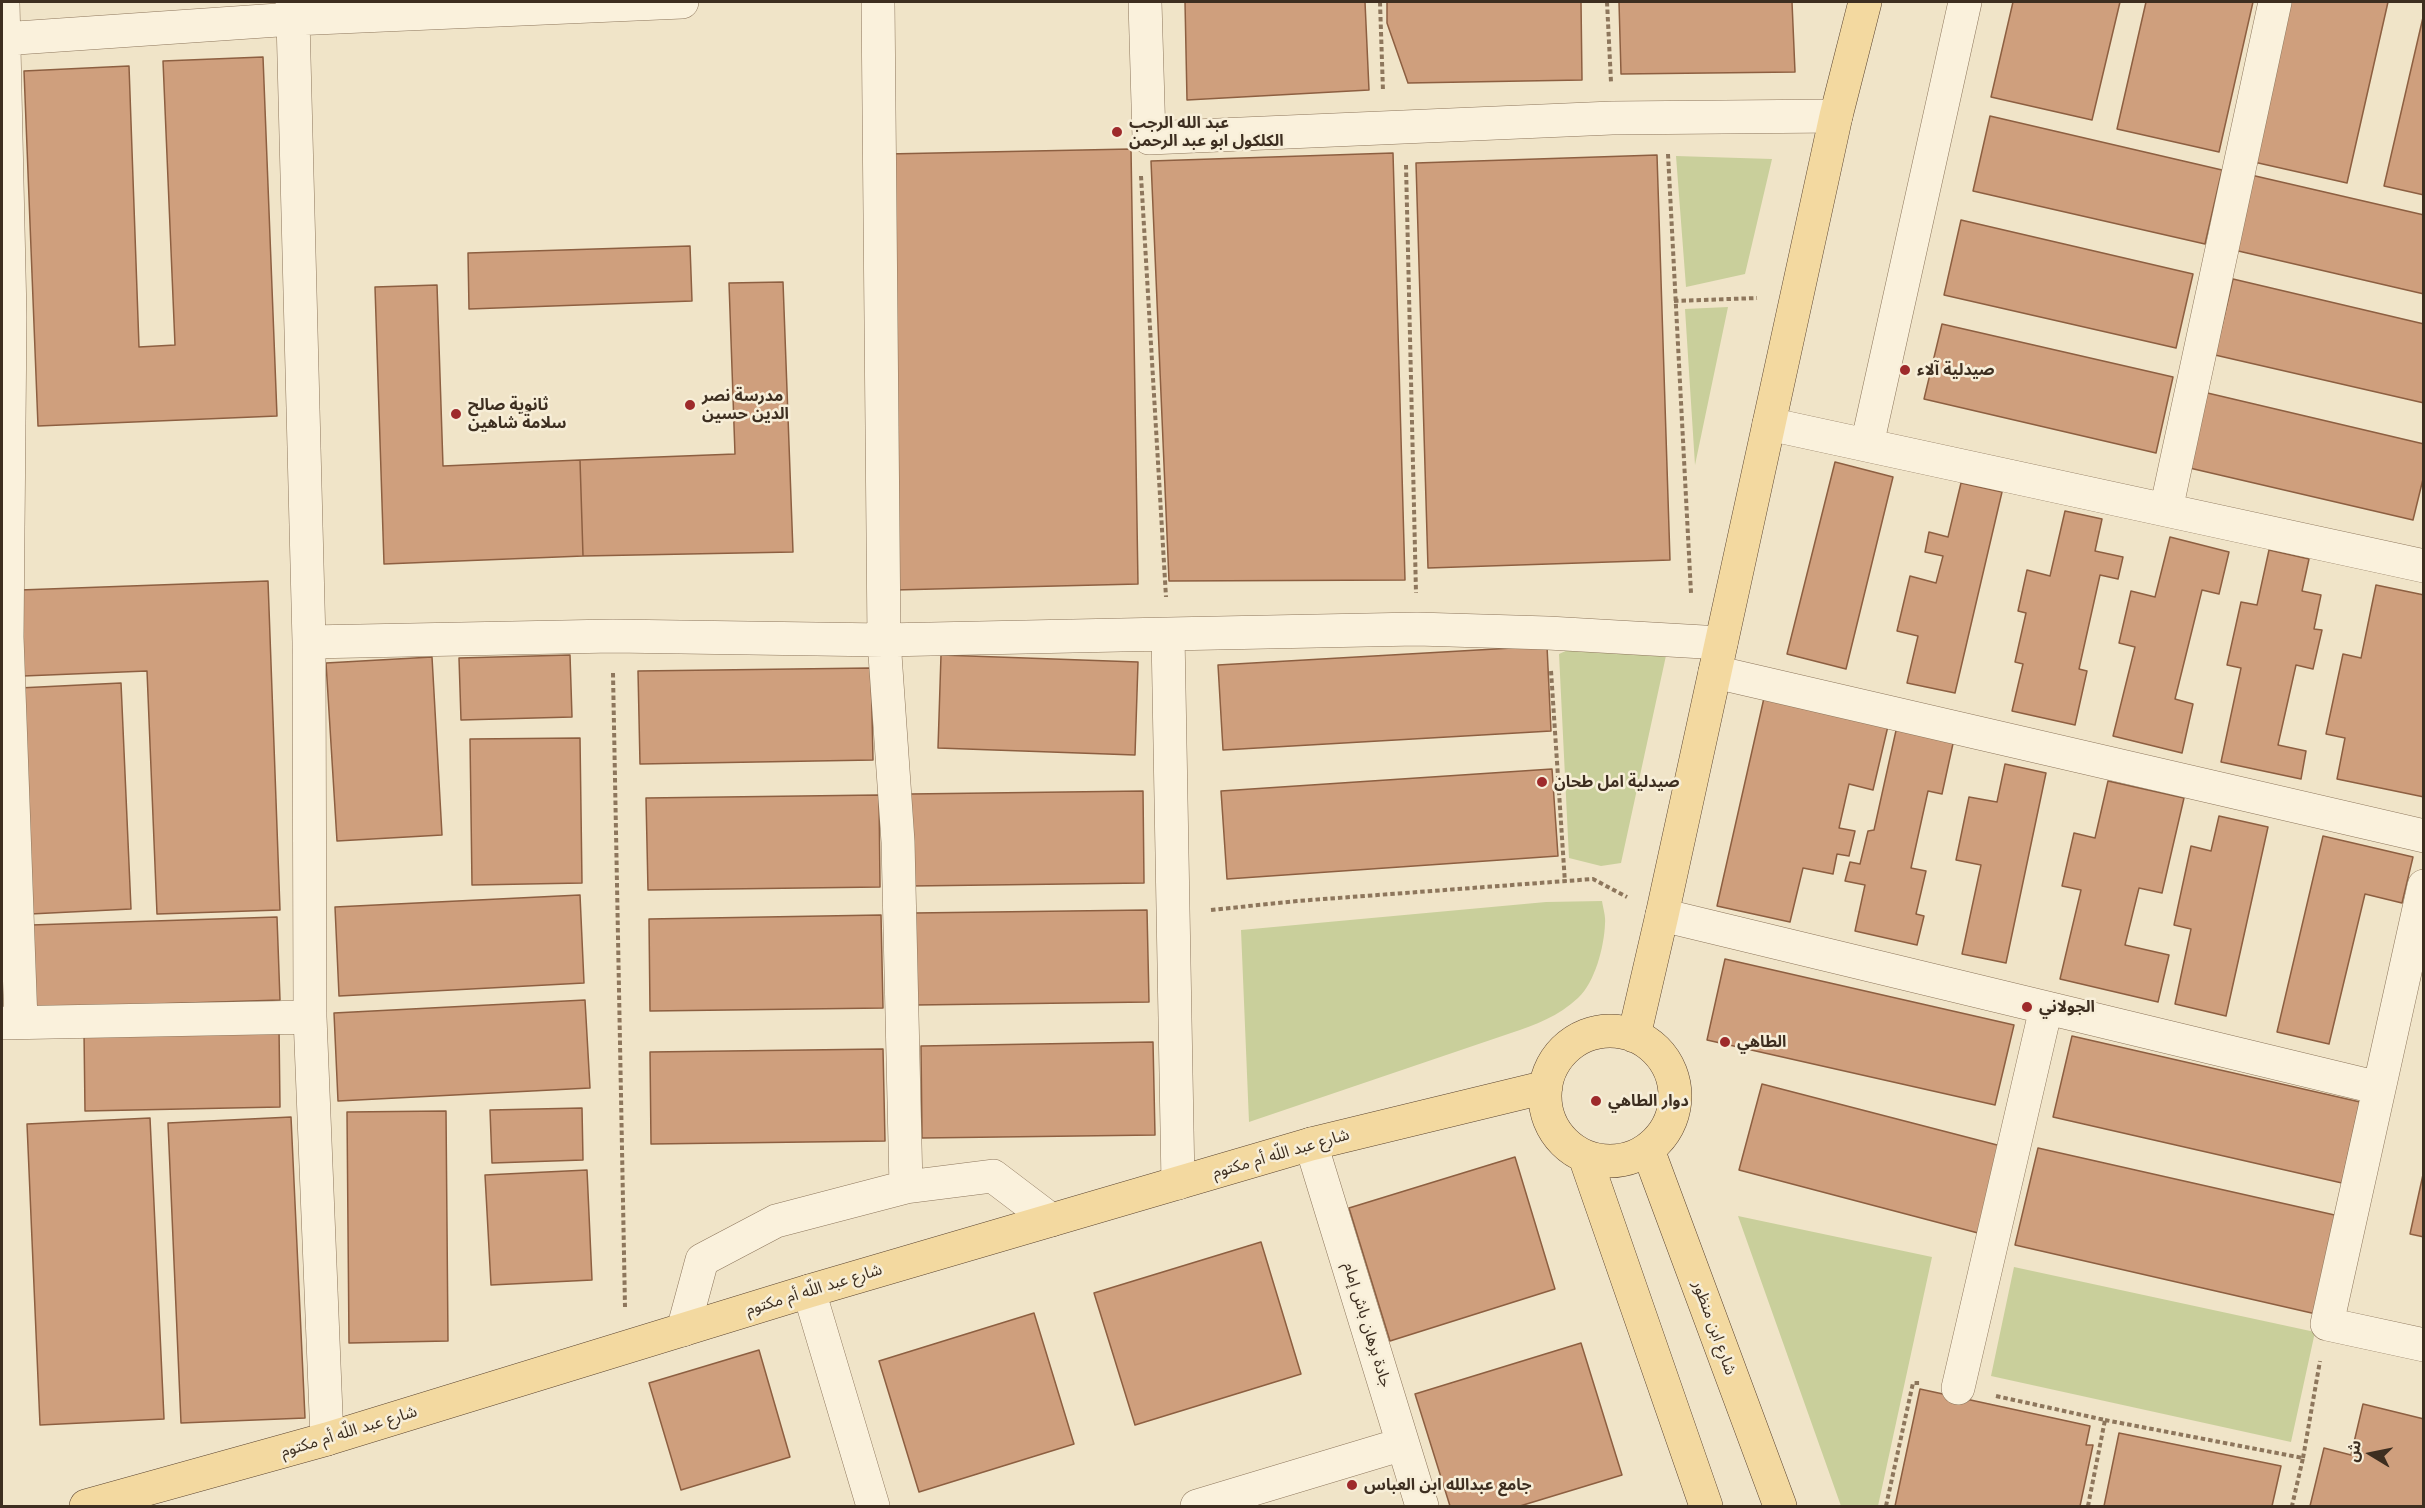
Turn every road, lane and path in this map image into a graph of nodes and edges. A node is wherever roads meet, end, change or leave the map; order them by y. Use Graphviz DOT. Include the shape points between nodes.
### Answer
graph roads {
  1 [pos="3,2"];
  2 [pos="682,2"];
  3 [pos="878,2"];
  4 [pos="1145,2"];
  5 [pos="1380,2"];
  6 [pos="1607,2"];
  7 [pos="1865,2"];
  8 [pos="1965,2"];
  9 [pos="2275,2"];
  10 [pos="293,10"];
  11 [pos="2,39"];
  12 [pos="1836,116"];
  13 [pos="1666,117"];
  14 [pos="1612,118"];
  15 [pos="1394,127"];
  16 [pos="1149,138"];
  17 [pos="1796,296"];
  18 [pos="1674,301"];
  19 [pos="1769,424"];
  20 [pos="1867,445"];
  21 [pos="2166,510"];
  22 [pos="2424,566"];
  23 [pos="1417,629"];
  24 [pos="1548,633"];
  25 [pos="1168,634"];
  26 [pos="613,636"];
  27 [pos="4,637"];
  28 [pos="884,640"];
  29 [pos="309,642"];
  30 [pos="1710,652"];
  31 [pos="2424,836"];
  32 [pos="1566,883"];
  33 [pos="2424,886"];
  34 [pos="1173,914"];
  35 [pos="1662,915"];
  36 [pos="2046,1008"];
  37 [pos="310,1017"];
  38 [pos="11,1023"];
  39 [pos="1634,1036"];
  40 [pos="1546,1087"];
  41 [pos="2379,1088"];
  42 [pos="1311,1144"];
  43 [pos="1648,1150"];
  44 [pos="1586,1157"];
  45 [pos="1178,1184"];
  46 [pos="906,1187"];
  47 [pos="1051,1220"];
  48 [pos="809,1291"];
  49 [pos="2327,1324"];
  50 [pos="684,1330"];
  51 [pos="2424,1346"];
  52 [pos="628,1347"];
  53 [pos="1958,1388"];
  54 [pos="2105,1420"];
  55 [pos="327,1439"];
  56 [pos="1403,1444"];
  57 [pos="2303,1458"];
  58 [pos="86,1506"];
  59 [pos="873,1506"];
  60 [pos="1197,1506"];
  61 [pos="1422,1506"];
  62 [pos="1706,1506"];
  63 [pos="1780,1506"];
  64 [pos="1886,1506"];
  65 [pos="2088,1506"];
  66 [pos="2292,1506"];
  1 -- 11 [label="street"];
  2 -- 10 [label="street"];
  3 -- 28 [label="street"];
  4 -- 16 [label="street"];
  5 -- 15 [label="path"];
  6 -- 14 [label="path"];
  7 -- 12 [label="main road"];
  8 -- 20 [label="street"];
  9 -- 21 [label="street"];
  10 -- 11 [label="street"];
  10 -- 29 [label="street"];
  11 -- 27 [label="street" via="10,316"];
  12 -- 13 [label="street"];
  12 -- 17 [label="main road"];
  13 -- 14 [label="street"];
  13 -- 18 [label="path"];
  14 -- 15 [label="street"];
  15 -- 16 [label="street"];
  15 -- 23 [label="path"];
  16 -- 25 [label="path" via="1140,154"];
  17 -- 18 [label="path"];
  17 -- 19 [label="main road"];
  18 -- 30 [label="path"];
  19 -- 20 [label="street"];
  19 -- 30 [label="main road"];
  20 -- 21 [label="street"];
  21 -- 22 [label="street"];
  23 -- 24 [label="street"];
  23 -- 25 [label="street"];
  24 -- 30 [label="street"];
  24 -- 32 [label="path"];
  25 -- 28 [label="street"];
  25 -- 34 [label="street"];
  26 -- 28 [label="street"];
  26 -- 29 [label="street"];
  26 -- 52 [label="path"];
  27 -- 38 [label="street"];
  28 -- 46 [label="street" via="898,842"];
  29 -- 37 [label="street"];
  30 -- 31 [label="street"];
  30 -- 35 [label="main road"];
  32 -- 34 [label="path" via="1297,901"];
  32 -- 35 [label="path" via="1593,879"];
  33 -- 41 [label="street"];
  34 -- 45 [label="street"];
  35 -- 36 [label="street"];
  35 -- 39 [label="main road"];
  36 -- 41 [label="street"];
  36 -- 53 [label="street"];
  37 -- 38 [label="street"];
  37 -- 55 [label="street"];
  39 -- 40 [label="main road" via="1615,1031 1578,1040 1562,1052"];
  39 -- 43 [label="main road" via="1664,1060 1675,1098 1672,1118"];
  40 -- 42 [label="main road, شارع عبد اللّه أم مكتوم"];
  40 -- 44 [label="main road" via="1546,1108 1554,1129 1567,1146"];
  41 -- 49 [label="street"];
  42 -- 45 [label="main road, شارع عبد اللّه أم مكتوم"];
  42 -- 56 [label="street, جادة برهان باش إمام"];
  43 -- 44 [label="main road" via="1629,1159 1607,1162"];
  43 -- 63 [label="main road, شارع ابن منظور"];
  44 -- 62 [label="main road"];
  45 -- 47 [label="main road, شارع عبد اللّه أم مكتوم"];
  46 -- 47 [label="street" via="993,1176"];
  46 -- 50 [label="street" via="776,1221 702,1260"];
  47 -- 48 [label="main road, شارع عبد اللّه أم مكتوم"];
  48 -- 50 [label="main road, شارع عبد اللّه أم مكتوم"];
  48 -- 59 [label="street"];
  49 -- 51 [label="street"];
  49 -- 57 [label="path"];
  50 -- 52 [label="main road, شارع عبد اللّه أم مكتوم"];
  52 -- 55 [label="main road, شارع عبد اللّه أم مكتوم"];
  53 -- 54 [label="path"];
  53 -- 64 [label="path" via="1913,1383"];
  54 -- 57 [label="path"];
  54 -- 65 [label="path"];
  55 -- 58 [label="main road, شارع عبد اللّه أم مكتوم"];
  56 -- 60 [label="street"];
  56 -- 61 [label="street, جادة برهان باش إمام"];
  57 -- 66 [label="path"];
}
